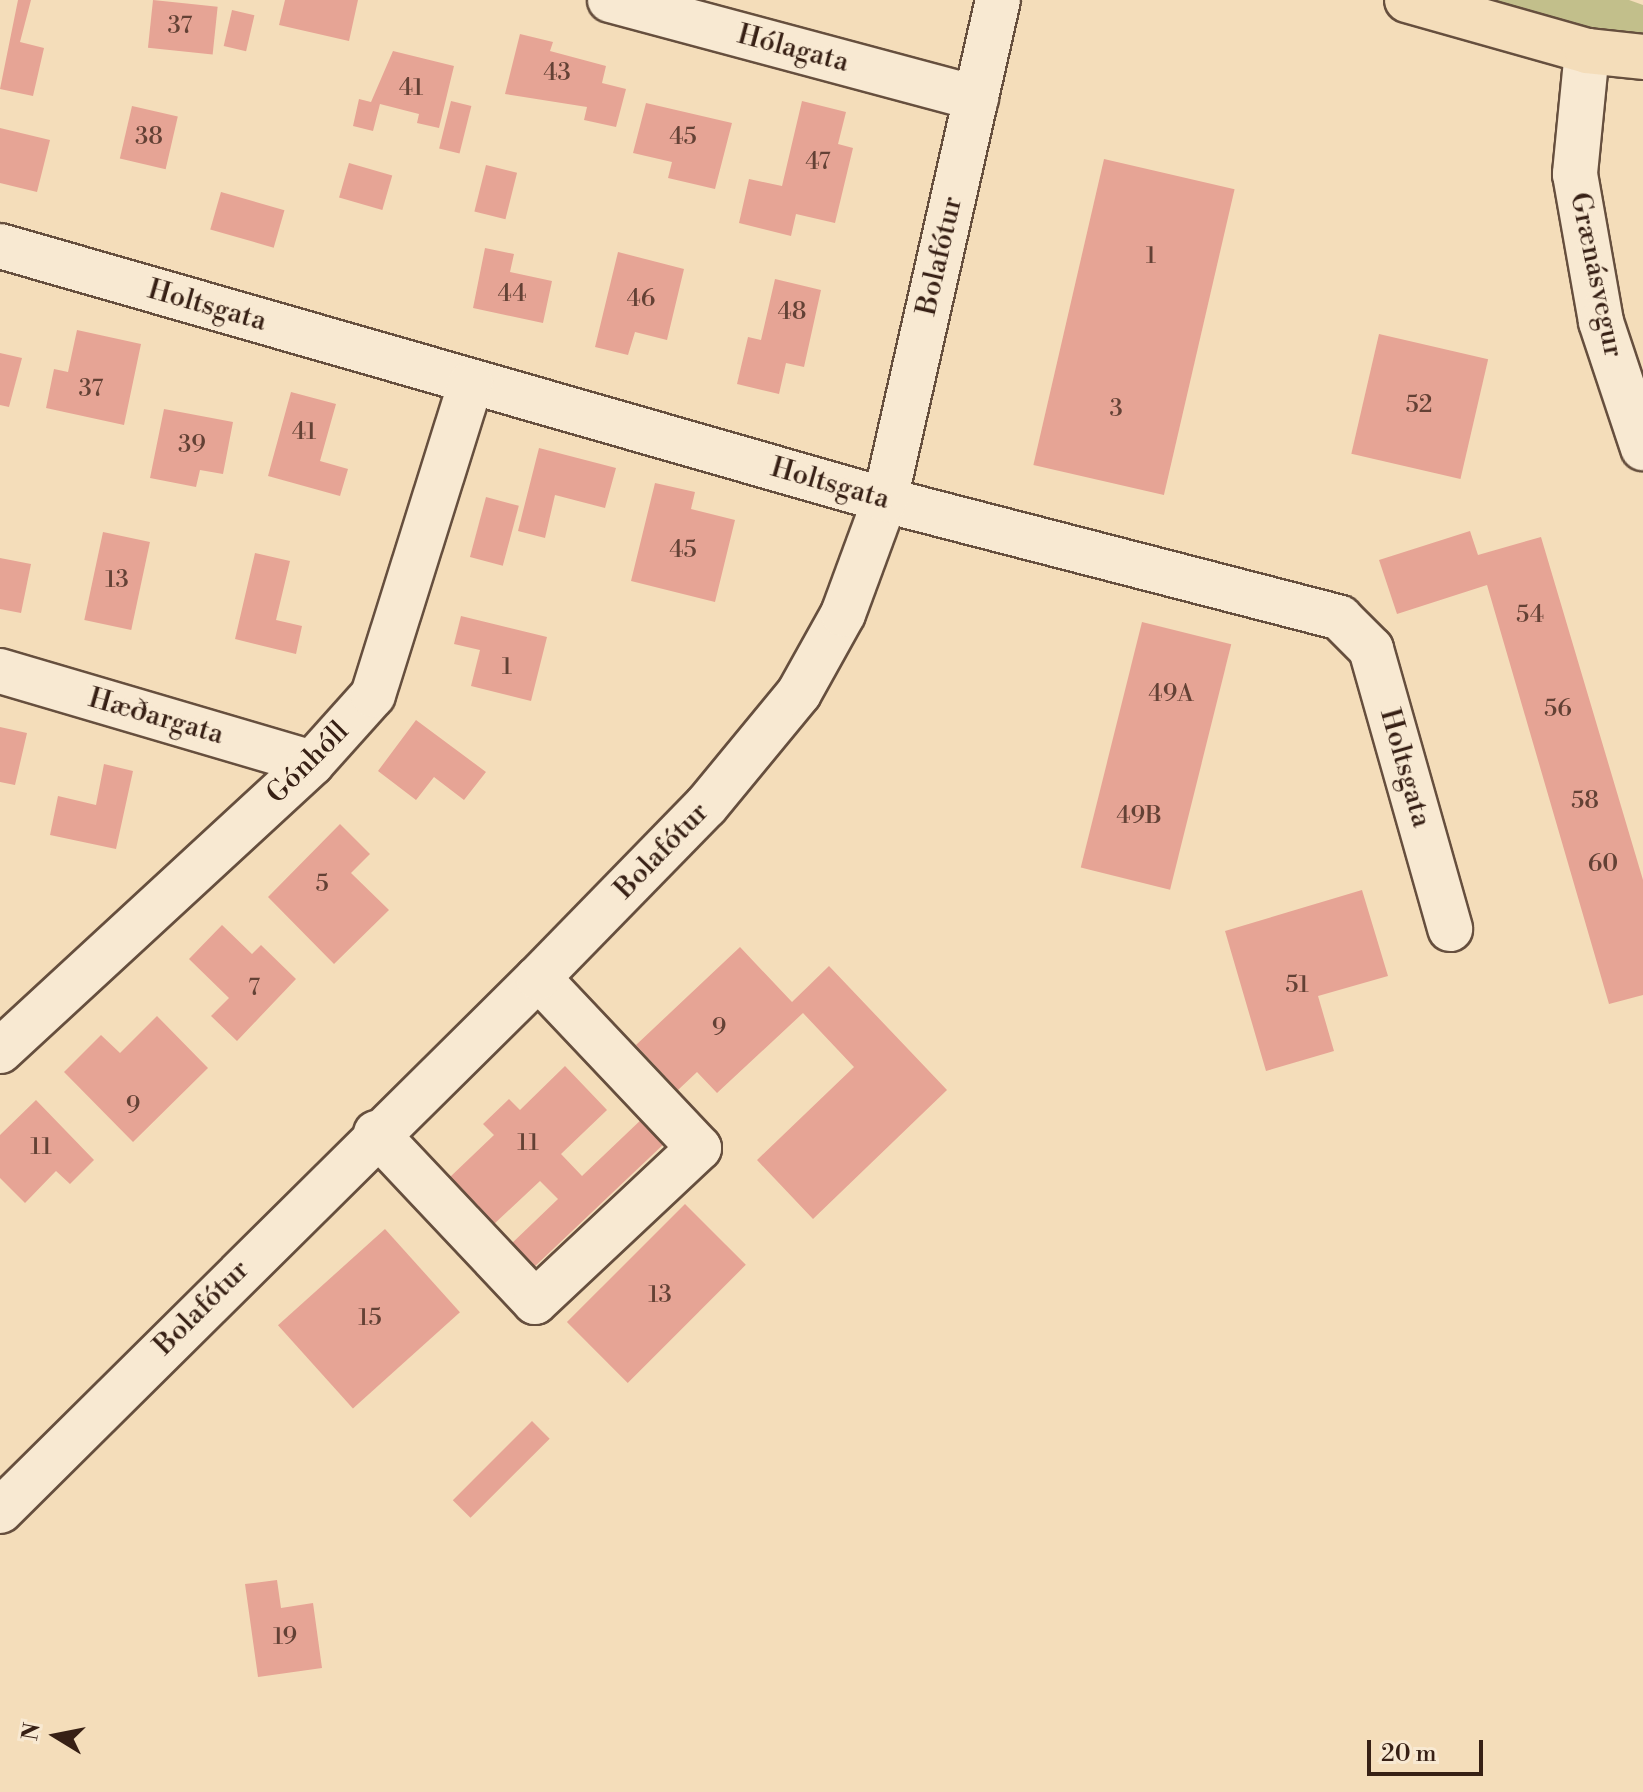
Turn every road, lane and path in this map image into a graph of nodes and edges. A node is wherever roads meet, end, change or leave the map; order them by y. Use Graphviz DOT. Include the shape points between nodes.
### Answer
graph roads {
  1 [pos="610,0"];
  2 [pos="998,0"];
  3 [pos="1407,0"];
  4 [pos="1587,51"];
  5 [pos="1643,57"];
  6 [pos="976,98"];
  7 [pos="0,246"];
  8 [pos="471,383"];
  9 [pos="1643,448"];
  10 [pos="885,500"];
  11 [pos="0,671"];
  12 [pos="312,763"];
  13 [pos="1450,929"];
  14 [pos="538,978"];
  15 [pos="0,1051"];
  16 [pos="376,1133"];
  17 [pos="0,1511"];
  1 -- 6 [label="street, Hólagata"];
  2 -- 6 [label="street, Bolafótur"];
  3 -- 4 [label="main road"];
  4 -- 5 [label="main road"];
  4 -- 9 [label="street, Grænásvegur" via="1575,174 1601,322"];
  6 -- 10 [label="street, Bolafótur"];
  7 -- 8 [label="street, Holtsgata"];
  8 -- 10 [label="street, Holtsgata"];
  8 -- 12 [label="street, Gónhóll" via="373,695"];
  10 -- 13 [label="street, Holtsgata" via="1340,618 1362,634"];
  10 -- 14 [label="street, Bolafótur" via="843,614 772,731"];
  11 -- 12 [label="street, Hæðargata"];
  12 -- 15 [label="street, Gónhóll"];
  14 -- 16 [label="street, Bolafótur"];
  14 -- 16 [label="street" via="699,1148 535,1302"];
  16 -- 17 [label="street, Bolafótur"];
}
